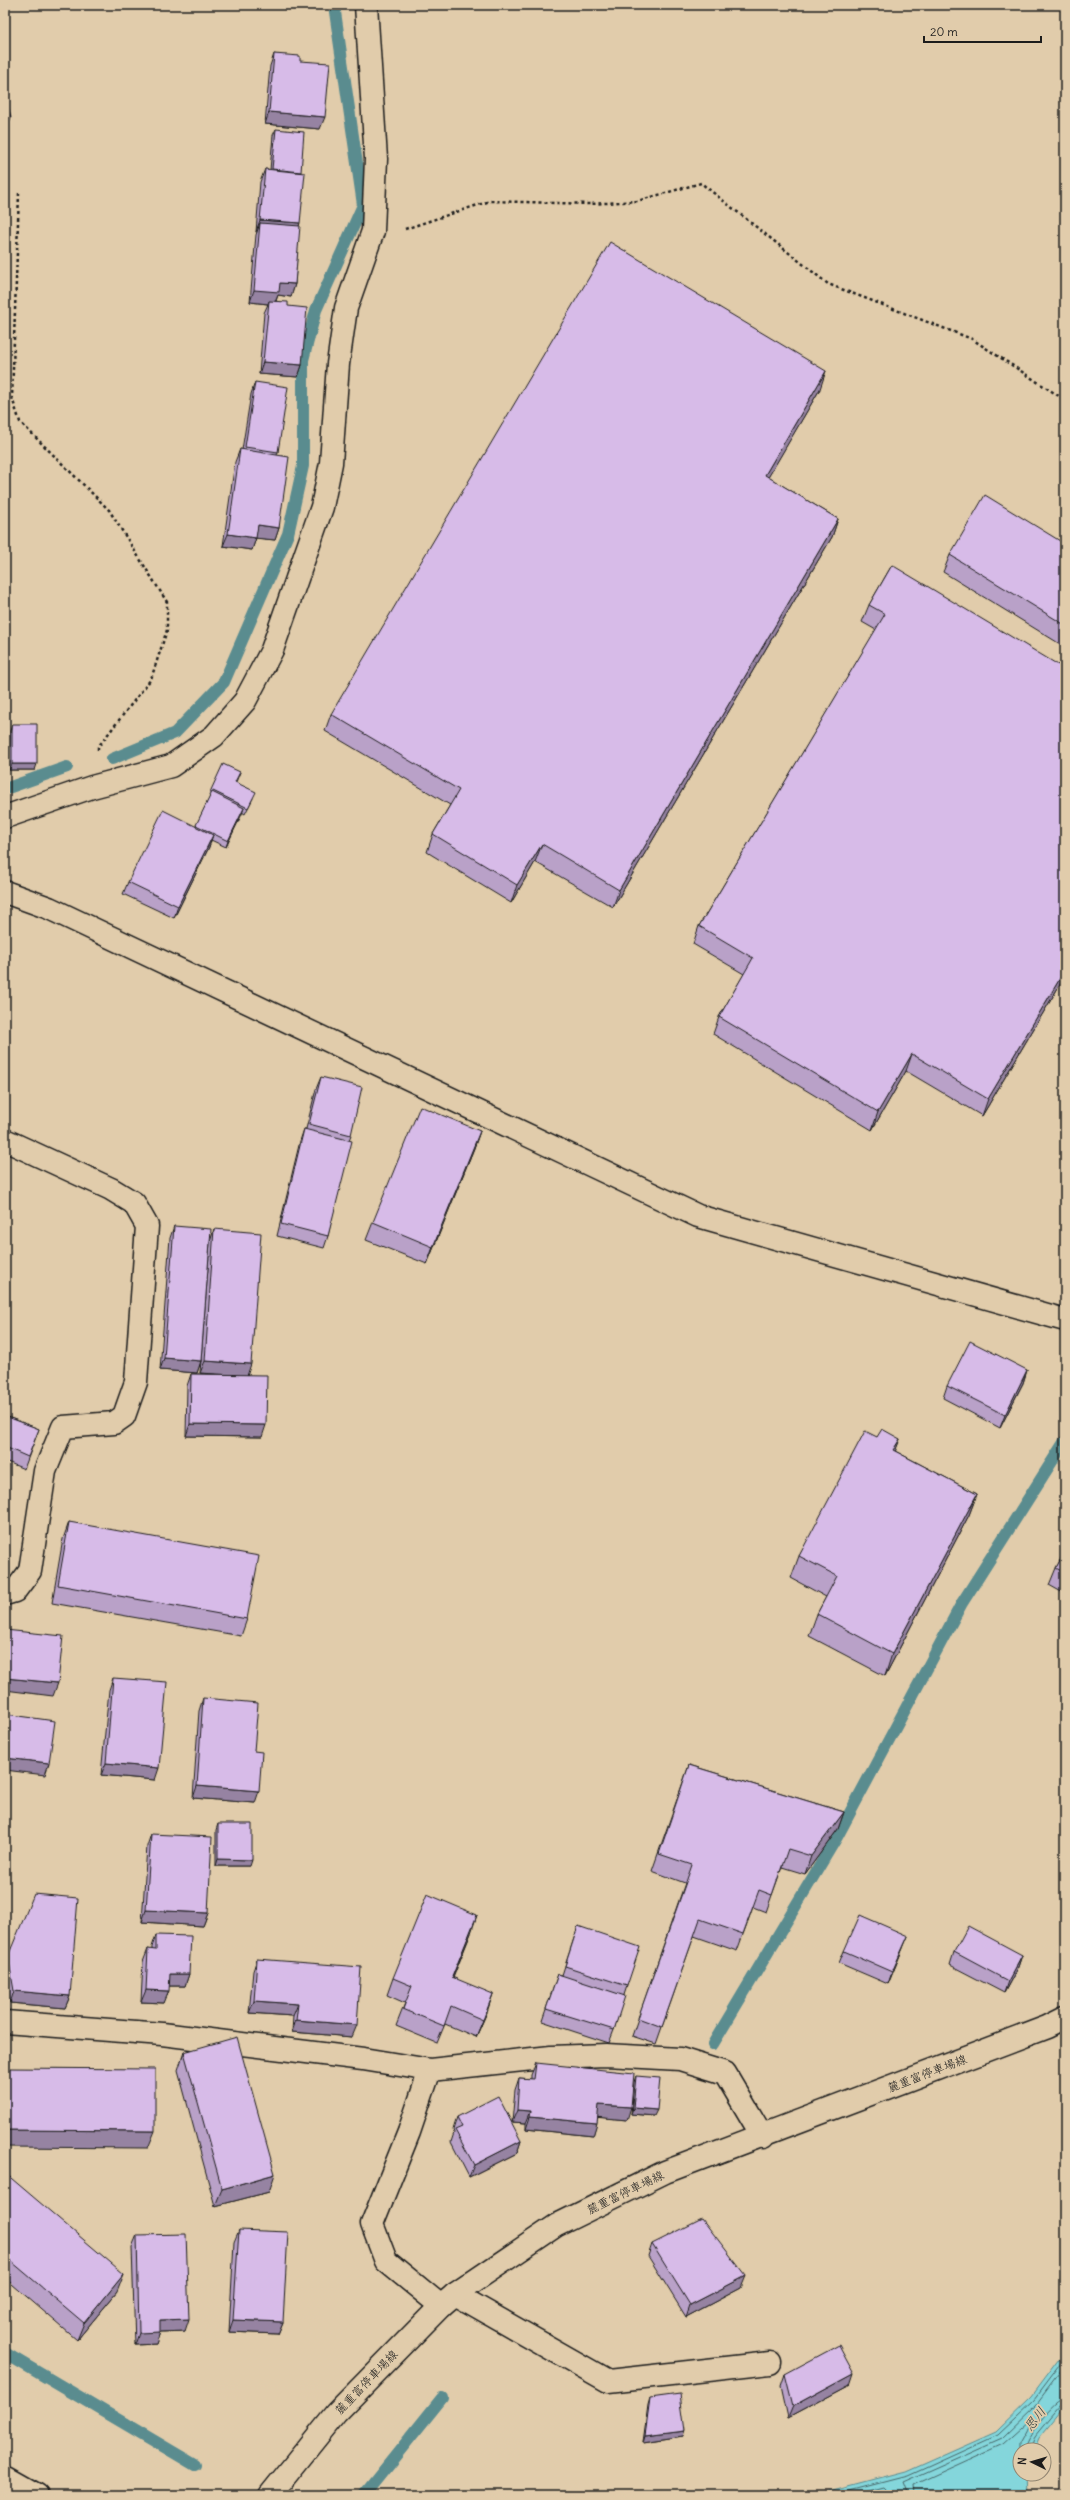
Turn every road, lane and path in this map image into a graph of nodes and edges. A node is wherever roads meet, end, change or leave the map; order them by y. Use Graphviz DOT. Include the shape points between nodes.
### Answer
graph roads {
  1 [pos="366,5"];
  2 [pos="19,193"];
  3 [pos="373,230"];
  4 [pos="1065,400"];
  5 [pos="98,747"];
  6 [pos="5,817"];
  7 [pos="5,892"];
  8 [pos="5,1140"];
  9 [pos="1065,1320"];
  10 [pos="5,1594"];
  11 [pos="1065,2018"];
  12 [pos="5,2022"];
  13 [pos="430,2070"];
  14 [pos="763,2137"];
  15 [pos="448,2300"];
  16 [pos="770,2363"];
  17 [pos="5,2477"];
  18 [pos="37,2495"];
  19 [pos="270,2495"];
  1 -- 3 [label="main road" via="376,159"];
  2 -- 5 [label="path" via="12,398 20,422 109,510 167,602 167,630 151,679"];
  3 -- 4 [label="path" via="407,229 490,200 590,204 637,201 701,183 828,284 972,339"];
  3 -- 6 [label="main road" via="346,308 338,364 331,463 322,507 272,650 245,701 214,736 170,766 92,787"];
  7 -- 9 [label="main road" via="56,911 698,1216"];
  8 -- 10 [label="main road" via="111,1189 134,1203 147,1226 136,1382 124,1416 114,1423 63,1427 45,1471 30,1571 15,1591"];
  11 -- 14 [label="main road, 麓重富停車場線"];
  12 -- 13 [label="main road" via="162,2034"];
  13 -- 14 [label="main road" via="551,2057 606,2055 680,2059 725,2073"];
  13 -- 15 [label="main road" via="409,2132 372,2224 386,2260"];
  14 -- 15 [label="main road, 麓重富停車場線" via="665,2172 557,2225"];
  15 -- 16 [label="main road" via="608,2381"];
  15 -- 19 [label="main road, 麓重富停車場線" via="336,2413"];
  17 -- 18 [label="main road"];
}
